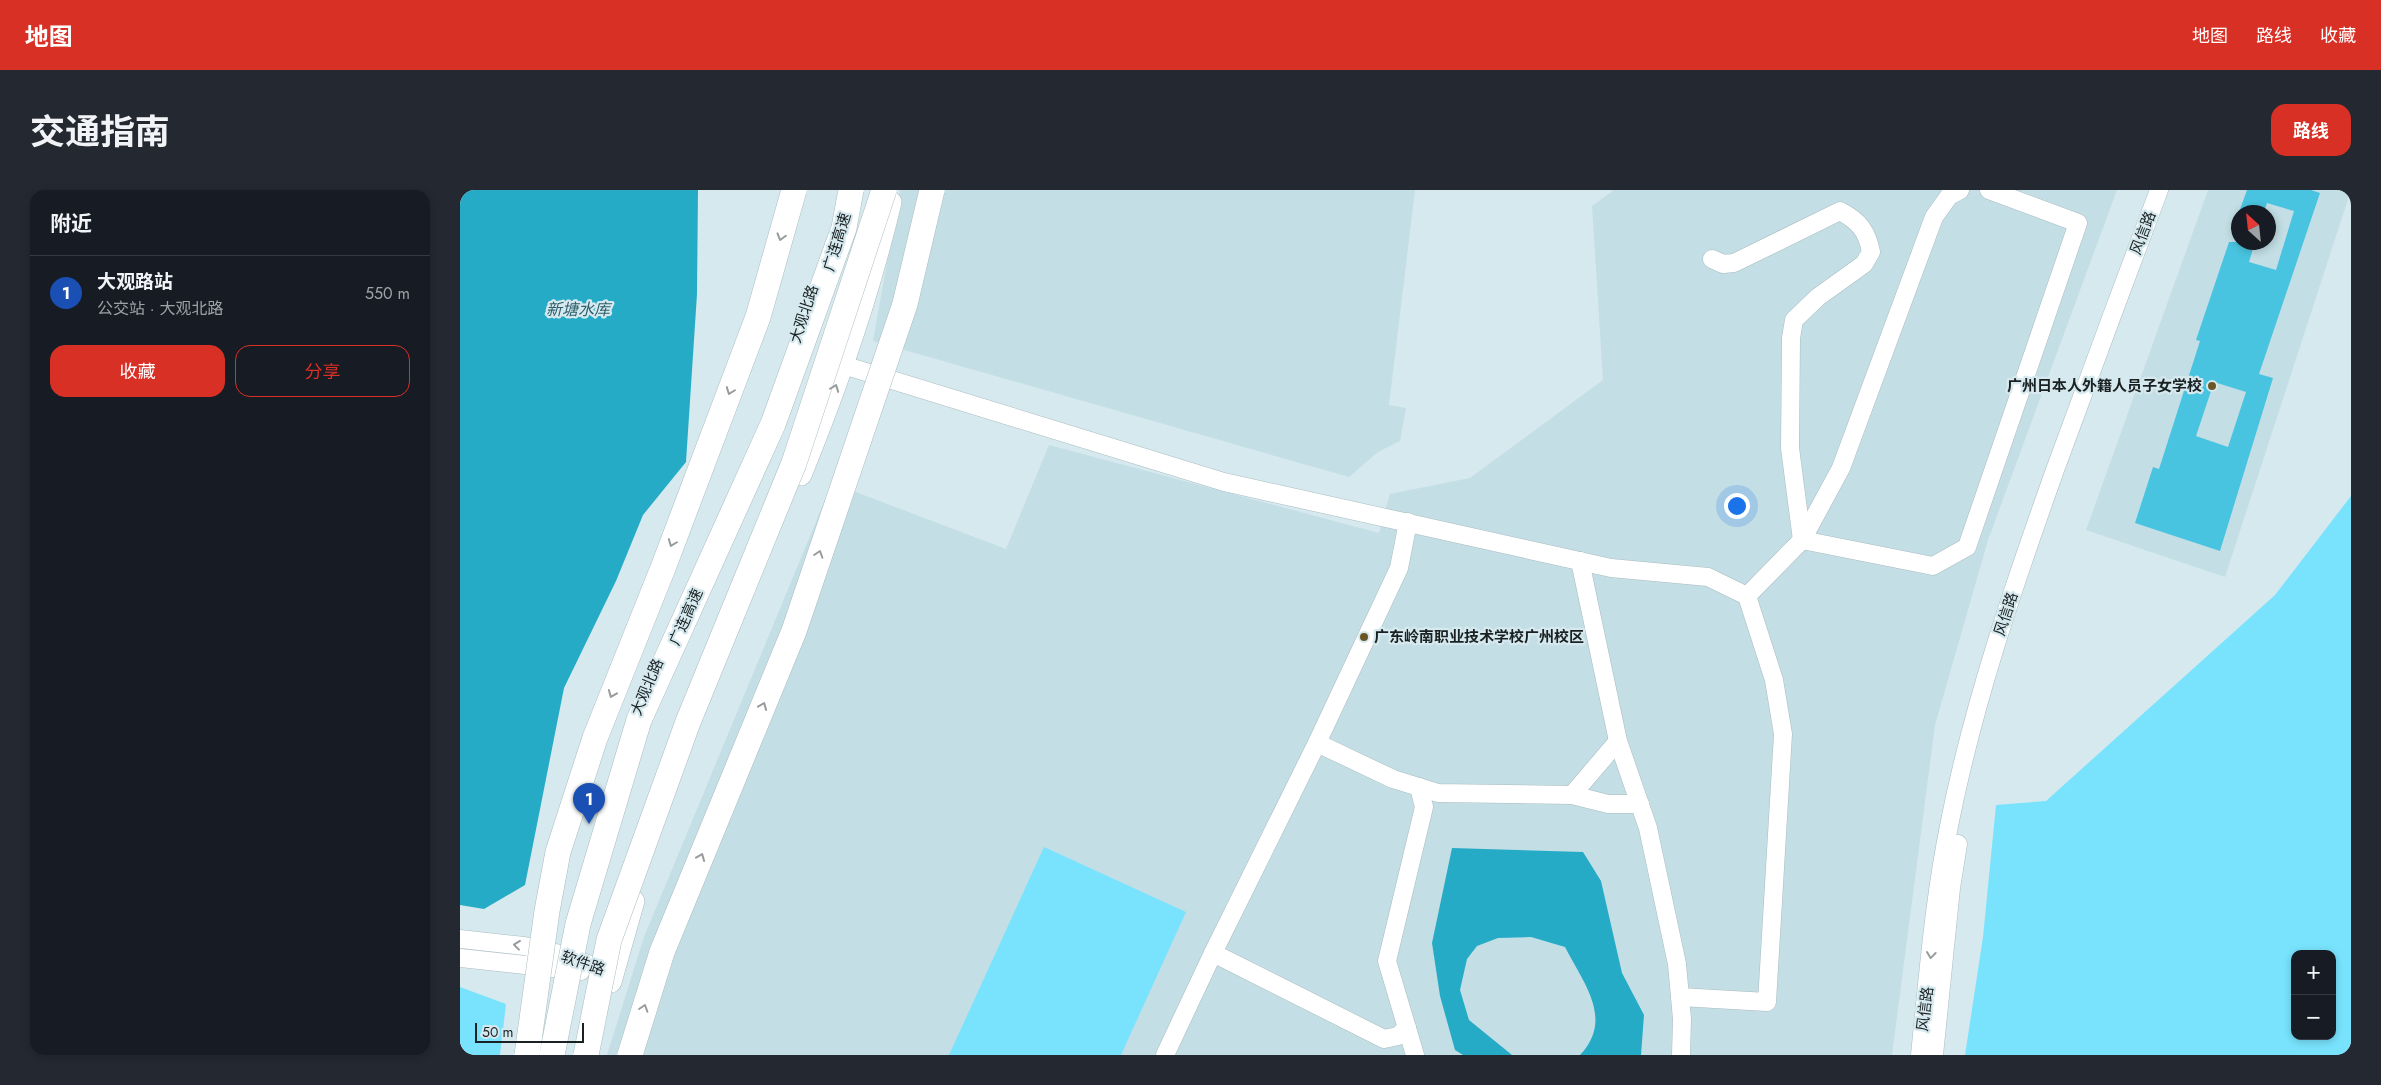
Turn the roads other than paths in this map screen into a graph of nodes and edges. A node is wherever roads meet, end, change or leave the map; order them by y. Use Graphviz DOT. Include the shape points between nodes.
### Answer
graph roads {
  1 [pos="794,190"];
  2 [pos="841,190"];
  3 [pos="851,190"];
  4 [pos="884,190"];
  5 [pos="894,190"];
  6 [pos="932,190"];
  7 [pos="1960,190"];
  8 [pos="1989,190"];
  9 [pos="2160,190"];
  10 [pos="2170,190"];
  11 [pos="1712,258"];
  12 [pos="843,365"];
  13 [pos="1408,522"];
  14 [pos="1802,540"];
  15 [pos="1580,561"];
  16 [pos="1747,596"];
  17 [pos="1618,741"];
  18 [pos="1317,743"];
  19 [pos="1419,787"];
  20 [pos="1572,795"];
  21 [pos="1640,804"];
  22 [pos="460,939"];
  23 [pos="1212,953"];
  24 [pos="460,958"];
  25 [pos="559,962"];
  26 [pos="614,973"];
  27 [pos="1680,998"];
  28 [pos="1407,1028"];
  29 [pos="527,1055"];
  30 [pos="541,1055"];
  31 [pos="552,1055"];
  32 [pos="586,1055"];
  33 [pos="595,1055"];
  34 [pos="630,1055"];
  35 [pos="1165,1055"];
  36 [pos="1415,1055"];
  37 [pos="1681,1055"];
  38 [pos="1920,1055"];
  39 [pos="1934,1055"];
  1 -- 29 [label="highway, one-way, bridge" via="758,316 595,738 558,852"];
  2 -- 25 [label="main road, 大观北路" via="788,363 718,518 627,734 592,834"];
  3 -- 31 [label="highway, 广连高速, bridge" via="844,228 774,424 639,720 578,924"];
  4 -- 32 [label="highway, 广连高速, bridge" via="794,463 688,722 609,940"];
  5 -- 12 [label="main road"];
  34 -- 6 [label="highway, one-way, bridge" via="662,952 794,631 905,304"];
  7 -- 14 [label="street" via="1949,196 1934,217 1842,468"];
  8 -- 14 [label="street" via="2078,223 1967,547 1933,566"];
  9 -- 38 [label="street, 风信路, one-way" via="2012,594 1968,742 1949,822"];
  10 -- 39 [label="street, 风信路" via="2006,645 1984,719 1951,888"];
  11 -- 14 [label="street" via="1723,264 1734,263 1840,211 1853,218 1868,236 1871,252 1864,264 1818,297 1794,320 1790,448"];
  12 -- 13 [label="street" via="1224,482"];
  26 -- 12 [label="main road, one-way" via="653,838 670,792"];
  13 -- 15 [label="street"];
  13 -- 18 [label="street" via="1398,568"];
  14 -- 16 [label="street"];
  15 -- 16 [label="street" via="1611,568 1708,577"];
  15 -- 17 [label="street"];
  16 -- 27 [label="street" via="1774,680 1782,734 1767,1002"];
  17 -- 20 [label="street"];
  17 -- 21 [label="street"];
  18 -- 19 [label="street" via="1393,779"];
  18 -- 23 [label="street"];
  19 -- 20 [label="street" via="1438,793"];
  19 -- 28 [label="street" via="1424,808 1387,961"];
  20 -- 21 [label="street" via="1608,804"];
  21 -- 27 [label="street" via="1677,964"];
  25 -- 22 [label="street, 软件路, one-way" via="524,946"];
  23 -- 28 [label="street" via="1384,1039 1398,1036"];
  23 -- 35 [label="street"];
  24 -- 25 [label="street, 软件路"];
  25 -- 26 [label="street, 软件路"];
  25 -- 30 [label="main road, 大观北路"];
  26 -- 33 [label="main road"];
  27 -- 37 [label="street"];
  28 -- 36 [label="street"];
}
